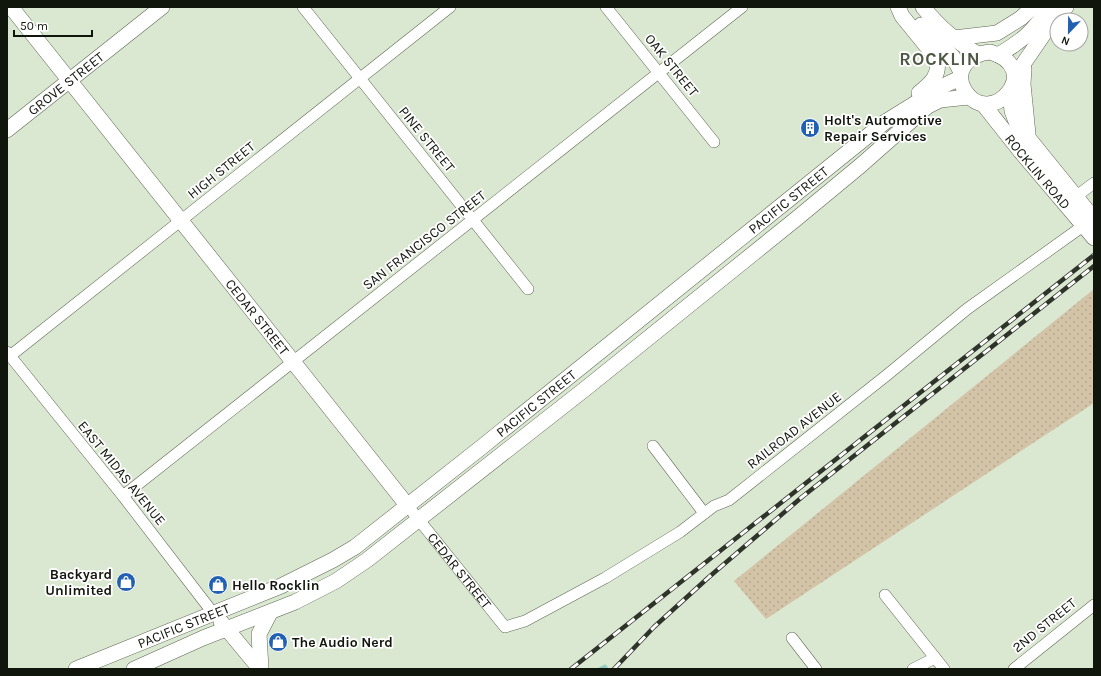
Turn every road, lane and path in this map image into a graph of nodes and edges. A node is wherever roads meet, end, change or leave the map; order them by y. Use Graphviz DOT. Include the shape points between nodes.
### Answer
graph roads {
  1 [pos="11,7"];
  2 [pos="162,7"];
  3 [pos="303,7"];
  4 [pos="450,7"];
  5 [pos="606,7"];
  6 [pos="742,7"];
  7 [pos="898,7"];
  8 [pos="904,7"];
  9 [pos="923,7"];
  10 [pos="1033,7"];
  11 [pos="1050,7"];
  12 [pos="1066,7"];
  13 [pos="954,38"];
  14 [pos="978,54"];
  15 [pos="998,55"];
  16 [pos="1025,62"];
  17 [pos="658,73"];
  18 [pos="961,75"];
  19 [pos="1015,76"];
  20 [pos="360,79"];
  21 [pos="69,81"];
  22 [pos="1010,91"];
  23 [pos="969,97"];
  24 [pos="983,104"];
  25 [pos="885,122"];
  26 [pos="7,130"];
  27 [pos="1028,139"];
  28 [pos="714,142"];
  29 [pos="1094,183"];
  30 [pos="1070,201"];
  31 [pos="182,221"];
  32 [pos="473,221"];
  33 [pos="1088,223"];
  34 [pos="1094,238"];
  35 [pos="528,289"];
  36 [pos="8,354"];
  37 [pos="294,362"];
  38 [pos="653,446"];
  39 [pos="123,496"];
  40 [pos="408,505"];
  41 [pos="704,513"];
  42 [pos="420,520"];
  43 [pos="884,595"];
  44 [pos="1094,605"];
  45 [pos="213,613"];
  46 [pos="270,613"];
  47 [pos="505,627"];
  48 [pos="227,629"];
  49 [pos="792,638"];
  50 [pos="935,658"];
  51 [pos="81,668"];
  52 [pos="134,669"];
  53 [pos="260,669"];
  54 [pos="816,669"];
  55 [pos="913,669"];
  56 [pos="944,669"];
  57 [pos="1014,669"];
  1 -- 21 [label="main road, CEDAR STREET"];
  2 -- 21 [label="main road, GROVE STREET"];
  3 -- 20 [label="street, PINE STREET"];
  4 -- 20 [label="street, HIGH STREET"];
  5 -- 17 [label="street, OAK STREET"];
  6 -- 17 [label="street, SAN FRANCISCO STREET"];
  7 -- 25 [label="main road" via="902,16 937,59 939,68 936,77"];
  8 -- 18 [label="main road" via="952,57"];
  9 -- 13 [label="main road" via="935,22"];
  10 -- 13 [label="main road" via="997,33"];
  11 -- 15 [label="main road" via="1030,34"];
  12 -- 16 [label="main road" via="1050,25"];
  13 -- 14 [label="main road"];
  14 -- 15 [label="main road" via="990,52"];
  14 -- 18 [label="main road" via="968,62"];
  15 -- 19 [label="main road" via="1013,68"];
  16 -- 19 [label="main road"];
  16 -- 27 [label="main road" via="1023,84"];
  17 -- 28 [label="street, OAK STREET"];
  17 -- 32 [label="street, SAN FRANCISCO STREET"];
  18 -- 23 [label="main road" via="961,84"];
  18 -- 25 [label="main road, PACIFIC STREET"];
  19 -- 22 [label="main road"];
  20 -- 31 [label="street, HIGH STREET"];
  20 -- 32 [label="street, PINE STREET"];
  21 -- 26 [label="main road, GROVE STREET"];
  21 -- 31 [label="main road, CEDAR STREET"];
  22 -- 24 [label="main road" via="999,101"];
  22 -- 27 [label="main road, ROCKLIN ROAD" via="1012,111 1017,124"];
  23 -- 24 [label="main road"];
  23 -- 42 [label="main road, PACIFIC STREET" via="940,100 928,106 796,219"];
  24 -- 30 [label="main road, ROCKLIN ROAD"];
  25 -- 40 [label="main road, PACIFIC STREET"];
  27 -- 30 [label="main road, ROCKLIN ROAD"];
  29 -- 30 [label="street"];
  30 -- 33 [label="main road, ROCKLIN ROAD"];
  31 -- 36 [label="street, HIGH STREET"];
  31 -- 37 [label="main road, CEDAR STREET"];
  32 -- 35 [label="street, PINE STREET"];
  32 -- 37 [label="street, SAN FRANCISCO STREET"];
  33 -- 34 [label="main road, ROCKLIN ROAD"];
  33 -- 41 [label="street, RAILROAD AVENUE" via="967,309 892,372 729,500"];
  36 -- 39 [label="street, EAST MIDAS AVENUE"];
  37 -- 39 [label="street, SAN FRANCISCO STREET"];
  37 -- 40 [label="main road, CEDAR STREET"];
  38 -- 41 [label="street"];
  39 -- 45 [label="street, EAST MIDAS AVENUE"];
  40 -- 42 [label="street, CEDAR STREET"];
  40 -- 45 [label="main road, PACIFIC STREET" via="367,538 333,560 281,586"];
  41 -- 47 [label="street, RAILROAD AVENUE" via="680,532 605,578 525,621"];
  42 -- 46 [label="main road, PACIFIC STREET" via="336,581"];
  42 -- 47 [label="street, CEDAR STREET"];
  43 -- 50 [label="street"];
  44 -- 57 [label="street, 2ND STREET"];
  45 -- 48 [label="main road"];
  45 -- 51 [label="main road, PACIFIC STREET"];
  46 -- 48 [label="main road, PACIFIC STREET"];
  46 -- 53 [label="main road" via="260,634"];
  48 -- 52 [label="main road, PACIFIC STREET"];
  48 -- 53 [label="main road"];
  49 -- 54 [label="street"];
  50 -- 55 [label="street"];
  50 -- 56 [label="street"];
}
